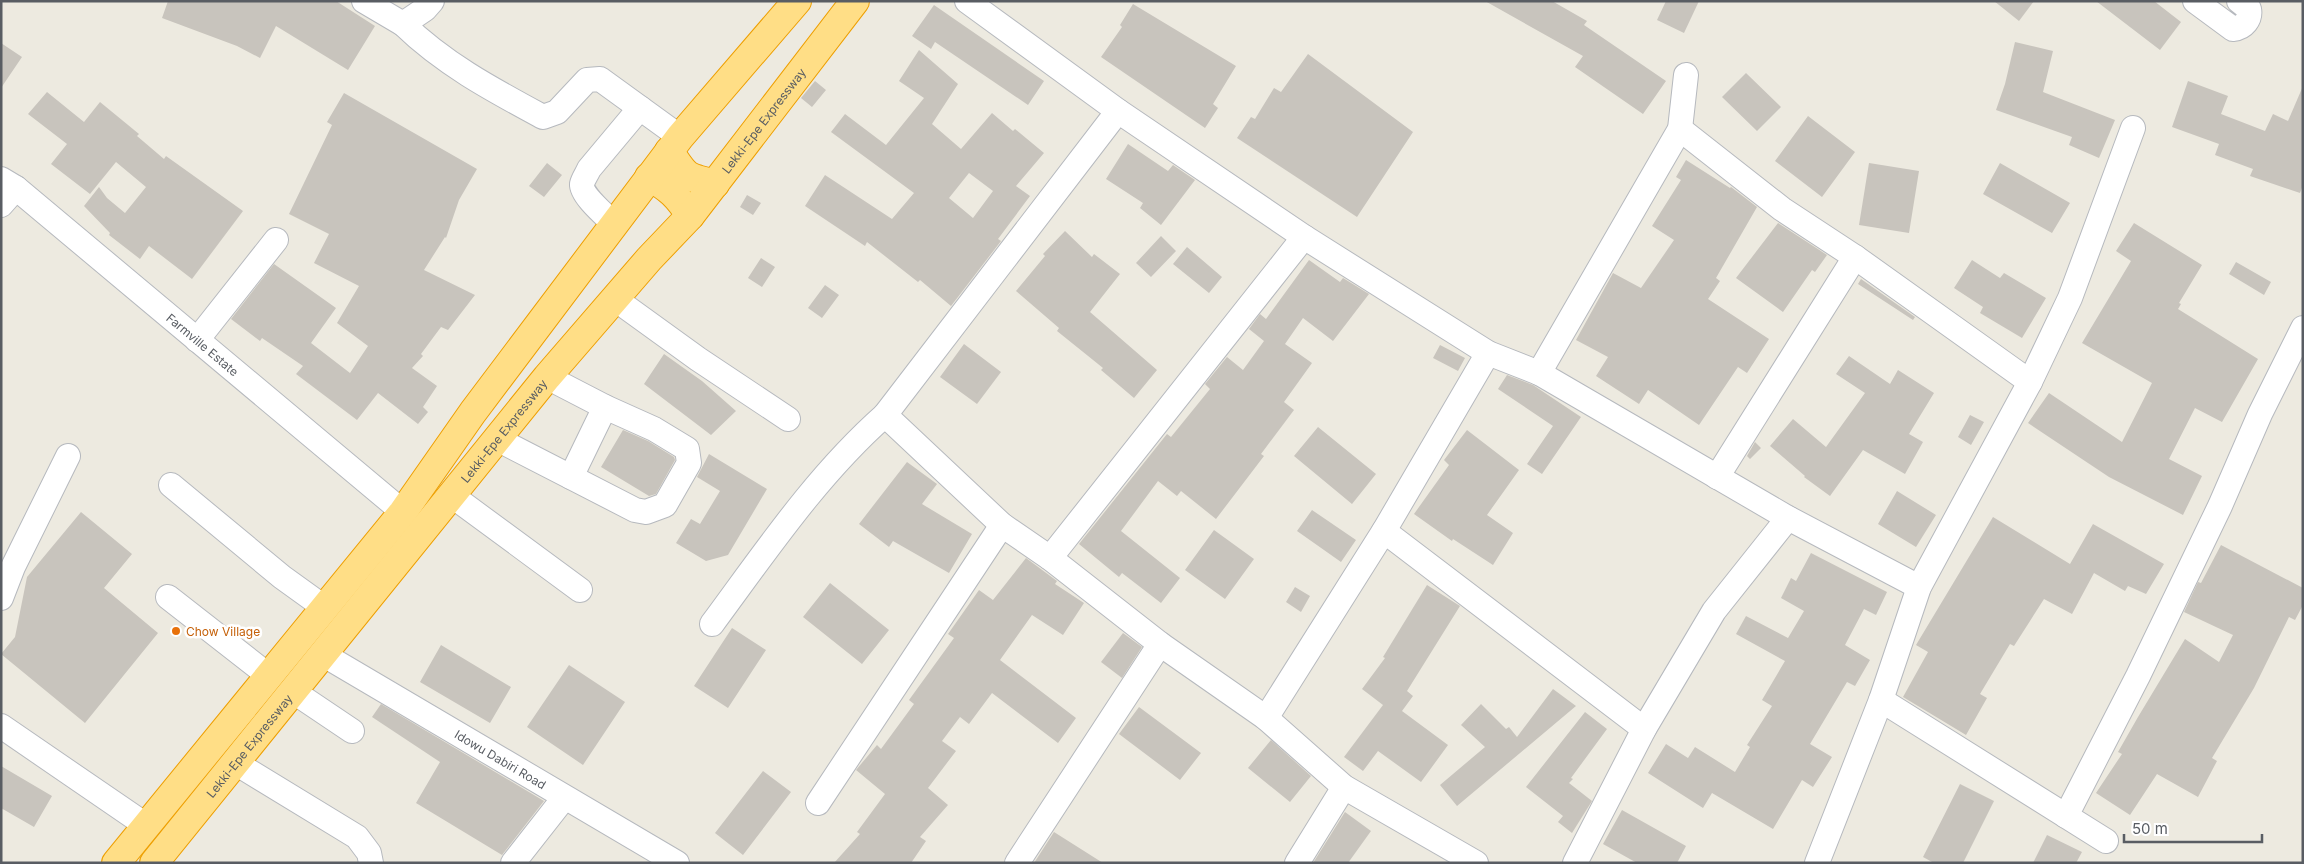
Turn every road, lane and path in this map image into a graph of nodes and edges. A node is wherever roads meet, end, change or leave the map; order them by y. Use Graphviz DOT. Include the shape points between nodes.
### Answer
graph roads {
  1 [pos="364,1"];
  2 [pos="432,1"];
  3 [pos="797,1"];
  4 [pos="855,1"];
  5 [pos="967,1"];
  6 [pos="2195,1"];
  7 [pos="2239,1"];
  8 [pos="403,24"];
  9 [pos="1686,75"];
  10 [pos="640,108"];
  11 [pos="1118,111"];
  12 [pos="2133,128"];
  13 [pos="1680,129"];
  14 [pos="674,144"];
  15 [pos="649,177"];
  16 [pos="715,184"];
  17 [pos="6,191"];
  18 [pos="690,216"];
  19 [pos="614,224"];
  20 [pos="1304,238"];
  21 [pos="276,240"];
  22 [pos="1855,257"];
  23 [pos="615,299"];
  24 [pos="2303,328"];
  25 [pos="197,340"];
  26 [pos="1488,353"];
  27 [pos="1539,373"];
  28 [pos="546,377"];
  29 [pos="2030,382"];
  30 [pos="605,408"];
  31 [pos="885,415"];
  32 [pos="788,419"];
  33 [pos="497,439"];
  34 [pos="68,456"];
  35 [pos="570,477"];
  36 [pos="1717,477"];
  37 [pos="171,485"];
  38 [pos="451,495"];
  39 [pos="403,512"];
  40 [pos="1788,518"];
  41 [pos="1002,525"];
  42 [pos="1384,531"];
  43 [pos="1050,558"];
  44 [pos="1919,587"];
  45 [pos="580,590"];
  46 [pos="1,598"];
  47 [pos="168,598"];
  48 [pos="325,608"];
  49 [pos="712,624"];
  50 [pos="1160,644"];
  51 [pos="324,655"];
  52 [pos="269,676"];
  53 [pos="294,692"];
  54 [pos="1881,700"];
  55 [pos="1266,718"];
  56 [pos="1,726"];
  57 [pos="1644,729"];
  58 [pos="352,731"];
  59 [pos="234,762"];
  60 [pos="1344,787"];
  61 [pos="564,798"];
  62 [pos="818,803"];
  63 [pos="2066,816"];
  64 [pos="147,826"];
  65 [pos="2106,841"];
  66 [pos="116,863"];
  67 [pos="154,863"];
  68 [pos="371,863"];
  69 [pos="513,863"];
  70 [pos="676,863"];
  71 [pos="1017,863"];
  72 [pos="1297,863"];
  73 [pos="1476,863"];
  74 [pos="1575,863"];
  75 [pos="1817,863"];
  1 -- 8 [label="street"];
  2 -- 8 [label="street"];
  3 -- 14 [label="highway"];
  4 -- 16 [label="highway, Lekki-Epe Expressway"];
  5 -- 11 [label="street"];
  6 -- 7 [label="street" via="2233,29 2239,28 2250,15 2249,8"];
  8 -- 10 [label="street" via="426,47 474,79 543,117 558,112 587,80 594,78"];
  9 -- 13 [label="street"];
  10 -- 14 [label="street"];
  10 -- 19 [label="street" via="583,180 585,194"];
  11 -- 20 [label="street"];
  11 -- 31 [label="street"];
  12 -- 29 [label="street" via="2070,298"];
  13 -- 22 [label="street" via="1782,209"];
  13 -- 27 [label="street"];
  14 -- 15 [label="highway"];
  14 -- 16 [label="highway" via="684,173"];
  15 -- 18 [label="highway" via="673,192"];
  15 -- 19 [label="highway"];
  16 -- 18 [label="highway, Lekki-Epe Expressway"];
  17 -- 25 [label="street, Farmville Estate"];
  18 -- 23 [label="highway, Lekki-Epe Expressway"];
  19 -- 39 [label="highway" via="473,412"];
  20 -- 26 [label="street"];
  20 -- 43 [label="street"];
  21 -- 25 [label="street"];
  22 -- 29 [label="street"];
  22 -- 36 [label="street"];
  23 -- 28 [label="highway, Lekki-Epe Expressway"];
  23 -- 32 [label="street"];
  24 -- 63 [label="street" via="2138,676"];
  25 -- 39 [label="street, Farmville Estate"];
  26 -- 27 [label="street"];
  26 -- 42 [label="street"];
  27 -- 36 [label="street"];
  28 -- 30 [label="street"];
  28 -- 33 [label="highway, Lekki-Epe Expressway"];
  29 -- 44 [label="street"];
  30 -- 35 [label="street"];
  30 -- 35 [label="street" via="654,429 683,446 689,455 689,463 665,506 646,512 635,510"];
  31 -- 41 [label="street"];
  31 -- 49 [label="street" via="814,486"];
  33 -- 35 [label="street"];
  33 -- 38 [label="highway, Lekki-Epe Expressway"];
  34 -- 46 [label="street"];
  36 -- 40 [label="street"];
  37 -- 48 [label="street" via="282,577"];
  38 -- 45 [label="street"];
  38 -- 51 [label="highway, Lekki-Epe Expressway"];
  39 -- 48 [label="highway"];
  40 -- 44 [label="street"];
  40 -- 57 [label="street" via="1714,611"];
  41 -- 43 [label="street"];
  41 -- 62 [label="street"];
  42 -- 55 [label="street"];
  42 -- 57 [label="street"];
  43 -- 50 [label="street"];
  44 -- 54 [label="street"];
  47 -- 52 [label="street"];
  48 -- 52 [label="highway"];
  50 -- 55 [label="street"];
  50 -- 71 [label="street"];
  51 -- 53 [label="highway, Lekki-Epe Expressway"];
  51 -- 61 [label="street, Idowu Dabiri Road"];
  52 -- 64 [label="highway"];
  53 -- 58 [label="street"];
  53 -- 59 [label="highway, Lekki-Epe Expressway"];
  54 -- 63 [label="street"];
  54 -- 75 [label="street"];
  55 -- 60 [label="street"];
  56 -- 64 [label="street"];
  57 -- 74 [label="street"];
  59 -- 67 [label="highway, Lekki-Epe Expressway"];
  59 -- 68 [label="street" via="357,837 369,853"];
  60 -- 72 [label="street"];
  60 -- 73 [label="street"];
  61 -- 69 [label="street"];
  61 -- 70 [label="street, Idowu Dabiri Road"];
  63 -- 65 [label="street"];
  64 -- 66 [label="highway"];
}
